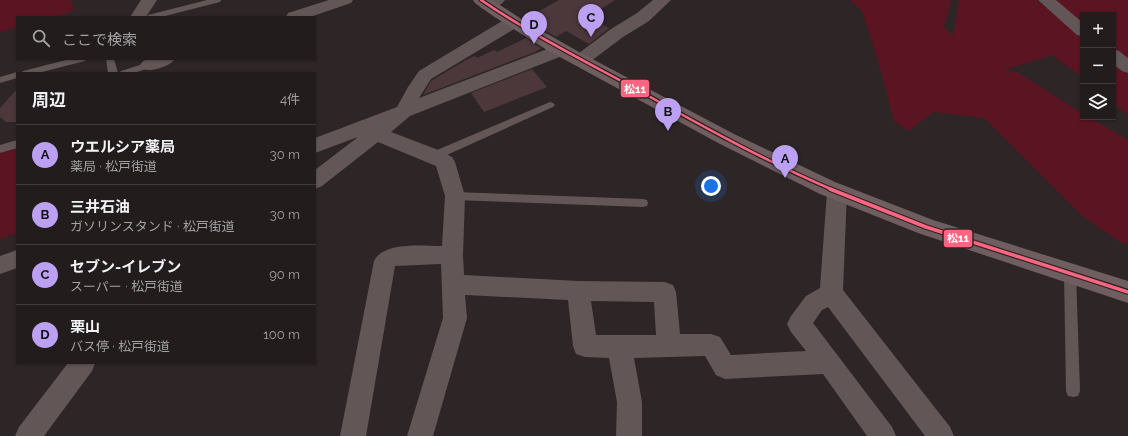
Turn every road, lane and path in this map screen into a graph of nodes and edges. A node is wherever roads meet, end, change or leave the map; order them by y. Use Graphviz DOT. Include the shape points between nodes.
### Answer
graph roads {
  1 [pos="149,0"];
  2 [pos="217,0"];
  3 [pos="344,0"];
  4 [pos="663,0"];
  5 [pos="1046,0"];
  6 [pos="488,2"];
  7 [pos="139,16"];
  8 [pos="155,16"];
  9 [pos="297,16"];
  10 [pos="513,22"];
  11 [pos="1080,28"];
  12 [pos="561,50"];
  13 [pos="1116,58"];
  14 [pos="78,60"];
  15 [pos="110,60"];
  16 [pos="164,60"];
  17 [pos="581,60"];
  18 [pos="149,66"];
  19 [pos="1128,67"];
  20 [pos="30,72"];
  21 [pos="113,72"];
  22 [pos="128,72"];
  23 [pos="16,75"];
  24 [pos="0,80"];
  25 [pos="550,105"];
  26 [pos="404,111"];
  27 [pos="375,133"];
  28 [pos="16,144"];
  29 [pos="316,146"];
  30 [pos="0,149"];
  31 [pos="434,156"];
  32 [pos="316,180"];
  33 [pos="837,192"];
  34 [pos="455,196"];
  35 [pos="643,203"];
  36 [pos="452,255"];
  37 [pos="16,259"];
  38 [pos="0,265"];
  39 [pos="1070,273"];
  40 [pos="454,284"];
  41 [pos="578,291"];
  42 [pos="1128,292"];
  43 [pos="832,294"];
  44 [pos="669,346"];
  45 [pos="618,347"];
  46 [pos="829,362"];
  47 [pos="82,364"];
  48 [pos="1073,391"];
  49 [pos="28,436"];
  50 [pos="353,436"];
  51 [pos="420,436"];
  52 [pos="629,436"];
  53 [pos="883,436"];
  54 [pos="941,436"];
  1 -- 7 [label="street"];
  2 -- 8 [label="lane"];
  3 -- 9 [label="street"];
  4 -- 17 [label="street"];
  5 -- 11 [label="street"];
  6 -- 10 [label="main road"];
  10 -- 12 [label="main road"];
  10 -- 26 [label="street" via="425,75"];
  12 -- 17 [label="main road"];
  12 -- 26 [label="street"];
  13 -- 19 [label="street"];
  14 -- 20 [label="lane"];
  15 -- 21 [label="lane"];
  16 -- 18 [label="street"];
  17 -- 33 [label="main road" via="735,143"];
  18 -- 22 [label="lane"];
  23 -- 24 [label="lane"];
  25 -- 31 [label="lane"];
  26 -- 27 [label="street"];
  26 -- 29 [label="street"];
  27 -- 31 [label="street"];
  27 -- 32 [label="street"];
  28 -- 30 [label="lane"];
  31 -- 34 [label="street" via="445,162"];
  33 -- 39 [label="main road" via="896,216"];
  33 -- 43 [label="street"];
  34 -- 35 [label="lane"];
  34 -- 36 [label="street"];
  36 -- 40 [label="street"];
  36 -- 50 [label="street" via="394,256 386,261"];
  37 -- 38 [label="street"];
  39 -- 42 [label="main road"];
  39 -- 48 [label="lane"];
  40 -- 41 [label="street"];
  40 -- 51 [label="street" via="455,318"];
  41 -- 44 [label="street" via="665,292"];
  41 -- 45 [label="street" via="585,346"];
  43 -- 46 [label="street" via="814,303 799,324"];
  43 -- 54 [label="street"];
  44 -- 45 [label="street"];
  44 -- 46 [label="street" via="711,346 725,367"];
  45 -- 52 [label="street" via="626,371 631,424"];
  46 -- 53 [label="street"];
  47 -- 49 [label="street"];
}
